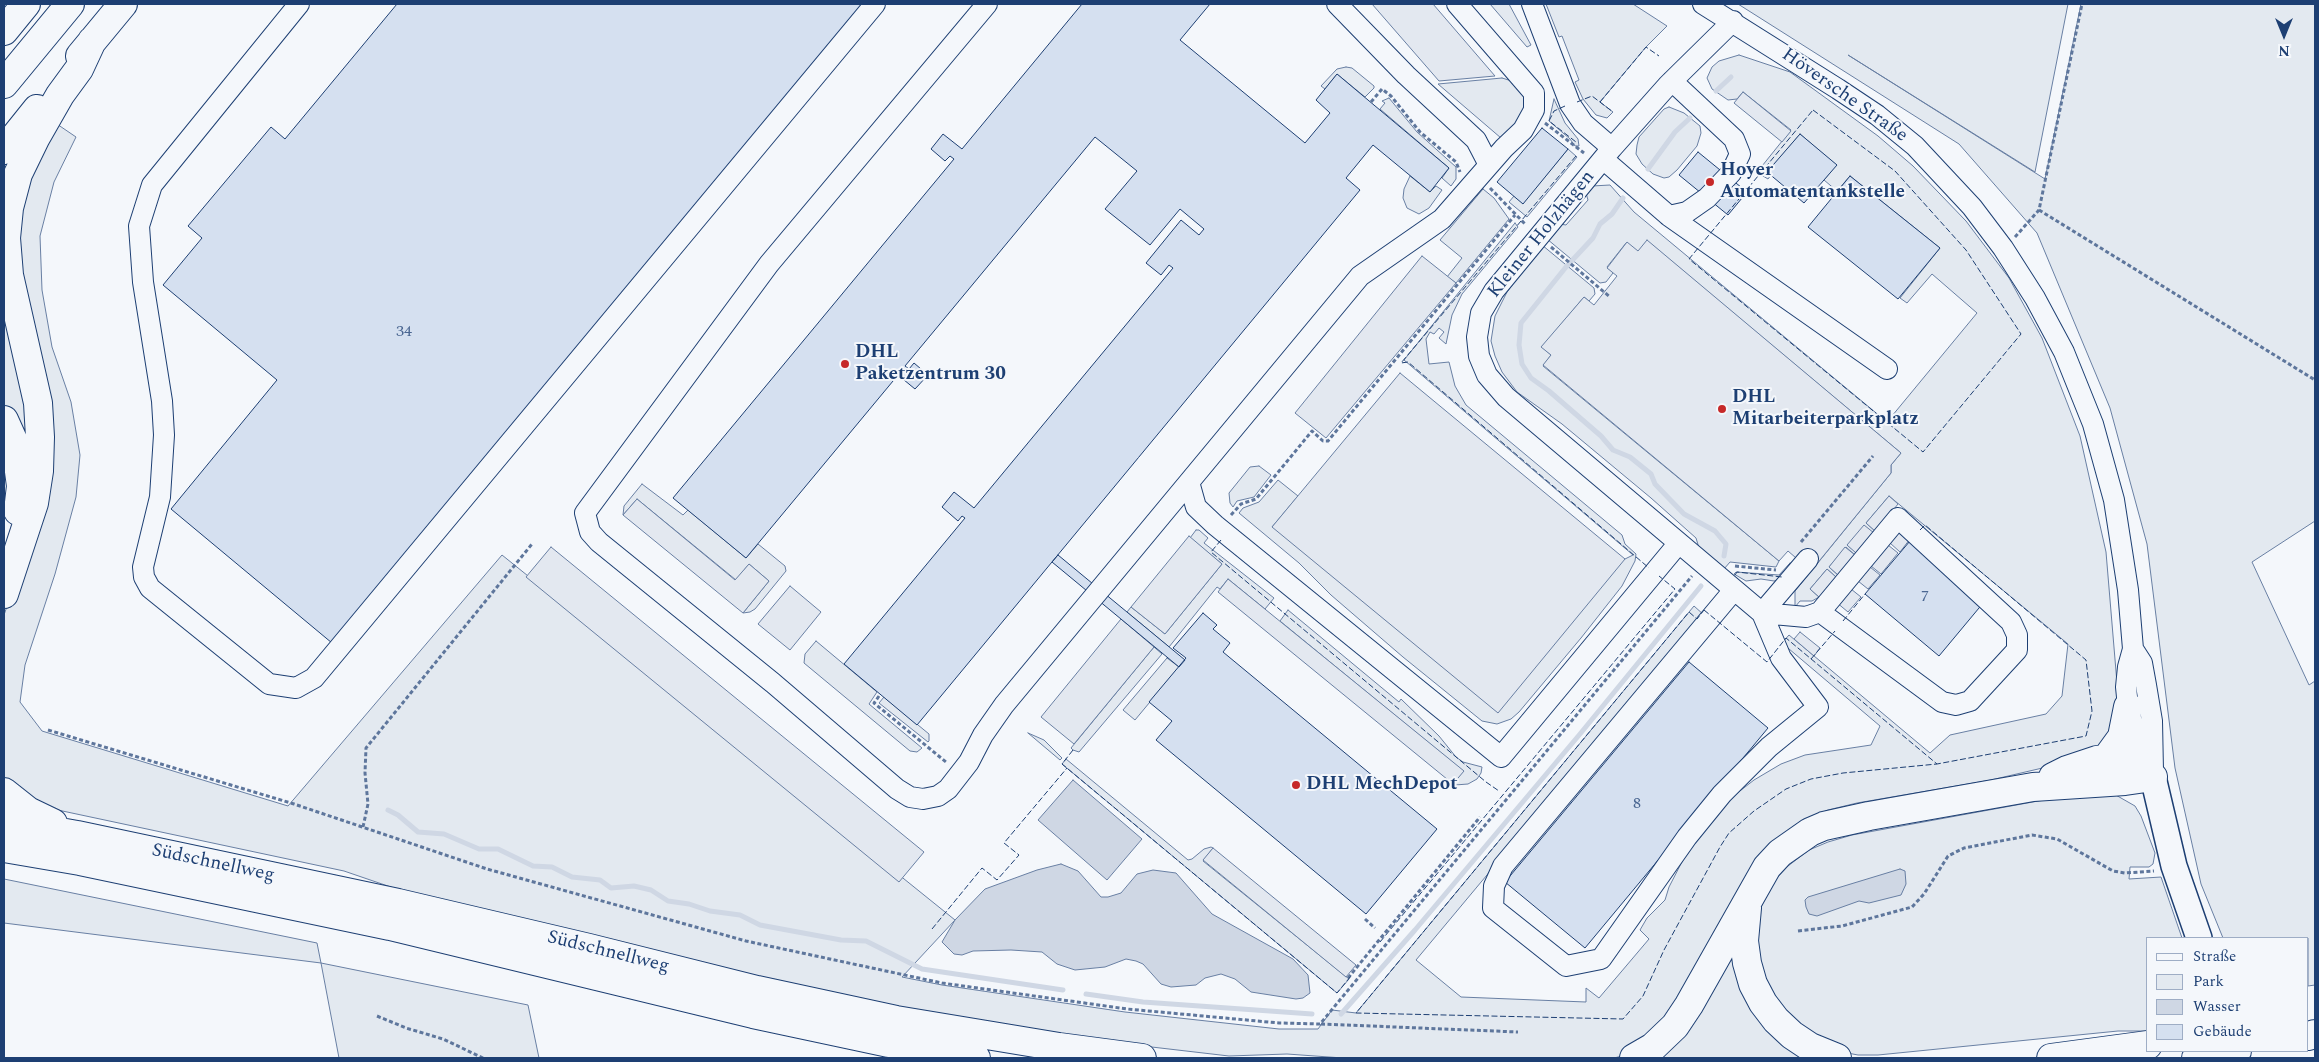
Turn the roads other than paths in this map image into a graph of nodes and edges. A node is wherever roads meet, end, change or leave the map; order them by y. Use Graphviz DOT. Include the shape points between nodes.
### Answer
graph roads {
  1 [pos="26,4"];
  2 [pos="70,4"];
  3 [pos="123,4"];
  4 [pos="299,4"];
  5 [pos="875,4"];
  6 [pos="987,4"];
  7 [pos="1337,4"];
  8 [pos="1457,4"];
  9 [pos="1532,4"];
  10 [pos="1703,4"];
  11 [pos="1732,21"];
  12 [pos="4,31"];
  13 [pos="92,41"];
  14 [pos="1672,81"];
  15 [pos="4,84"];
  16 [pos="4,150"];
  17 [pos="1600,154"];
  18 [pos="1487,178"];
  19 [pos="1669,216"];
  20 [pos="1887,370"];
  21 [pos="4,420"];
  22 [pos="1189,482"];
  23 [pos="1678,544"];
  24 [pos="1802,554"];
  25 [pos="4,562"];
  26 [pos="1728,585"];
  27 [pos="4,594"];
  28 [pos="1820,612"];
  29 [pos="1762,613"];
  30 [pos="2132,649"];
  31 [pos="2128,707"];
  32 [pos="2106,759"];
  33 [pos="2153,777"];
  34 [pos="2033,787"];
  35 [pos="4,792"];
  36 [pos="4,822"];
  37 [pos="77,835"];
  38 [pos="4,848"];
  39 [pos="4,862"];
  40 [pos="80,862"];
  41 [pos="1749,898"];
  42 [pos="2199,937"];
  43 [pos="2146,1046"];
  44 [pos="2231,1052"];
  45 [pos="2202,1057"];
  46 [pos="976,1058"];
  47 [pos="1142,1058"];
  48 [pos="1634,1058"];
  49 [pos="1837,1058"];
  50 [pos="2051,1058"];
  1 -- 12 [label="highway"];
  2 -- 15 [label="highway"];
  3 -- 13 [label="highway"];
  4 -- 5 [label="street" via="152,185 139,226 143,282 162,401 164,435 160,498 143,567 144,577 150,588 270,684 296,688 314,678"];
  6 -- 22 [label="street" via="769,264 586,513 590,532 897,788 910,797 922,799 938,796 960,774 1004,704"];
  7 -- 18 [label="street" via="1406,76 1476,140"];
  8 -- 18 [label="street" via="1534,94 1534,110 1523,130"];
  9 -- 17 [label="street" via="1570,104"];
  10 -- 11 [label="street, Höversche Straße"];
  11 -- 14 [label="street, Kleiner Holzhägen"];
  11 -- 30 [label="street, Höversche Straße" via="1862,105 1915,146 1972,207 2035,298 2064,352 2093,424 2114,500 2128,590"];
  13 -- 16 [label="highway"];
  13 -- 27 [label="highway" via="79,69 36,137 18,174 9,208 6,238 9,275 38,403 40,471 34,503"];
  14 -- 17 [label="street, Kleiner Holzhägen"];
  14 -- 19 [label="street" via="1734,139 1740,154 1731,173 1707,198 1688,212"];
  17 -- 19 [label="street"];
  17 -- 23 [label="street, Kleiner Holzhägen" via="1494,291 1481,313 1477,337 1479,356 1488,375 1506,397"];
  18 -- 22 [label="street" via="1442,219 1360,276"];
  19 -- 20 [label="street"];
  21 -- 25 [label="highway" via="13,440 20,486 14,533"];
  22 -- 23 [label="street" via="1196,507 1220,529 1501,757"];
  23 -- 26 [label="street, Kleiner Holzhägen"];
  24 -- 29 [label="street"];
  26 -- 29 [label="street, Kleiner Holzhägen"];
  26 -- 29 [label="street" via="1503,866 1494,886 1493,908 1566,966 1601,958 1722,794 1769,747 1818,707 1781,658"];
  28 -- 28 [label="street" via="1898,518 2010,622 2017,635 2017,650 1970,701 1956,705 1942,702"];
  28 -- 29 [label="street" via="1806,617"];
  30 -- 31 [label="street, Höversche Straße" via="2126,687"];
  30 -- 33 [label="street, Höversche Straße" via="2142,663 2146,684 2152,721"];
  31 -- 32 [label="highway" via="2122,737"];
  31 -- 33 [label="street, Höversche Straße" via="2138,745"];
  32 -- 33 [label="highway" via="2132,762"];
  32 -- 34 [label="highway" via="2067,770"];
  33 -- 34 [label="highway"];
  33 -- 42 [label="main road, Höversche Straße" via="2174,866"];
  34 -- 41 [label="highway" via="1824,826 1780,853 1767,867"];
  35 -- 37 [label="highway" via="28,811"];
  36 -- 37 [label="highway"];
  37 -- 47 [label="highway, Südschnellweg" via="398,903 859,1012"];
  38 -- 40 [label="highway"];
  39 -- 40 [label="highway"];
  40 -- 46 [label="highway, Südschnellweg" via="390,926 753,1014"];
  41 -- 48 [label="highway" via="1675,1026"];
  41 -- 49 [label="highway" via="1744,941 1753,984 1763,1003 1792,1035"];
  43 -- 50 [label="highway"];
  44 -- 45 [label="highway"];
}
